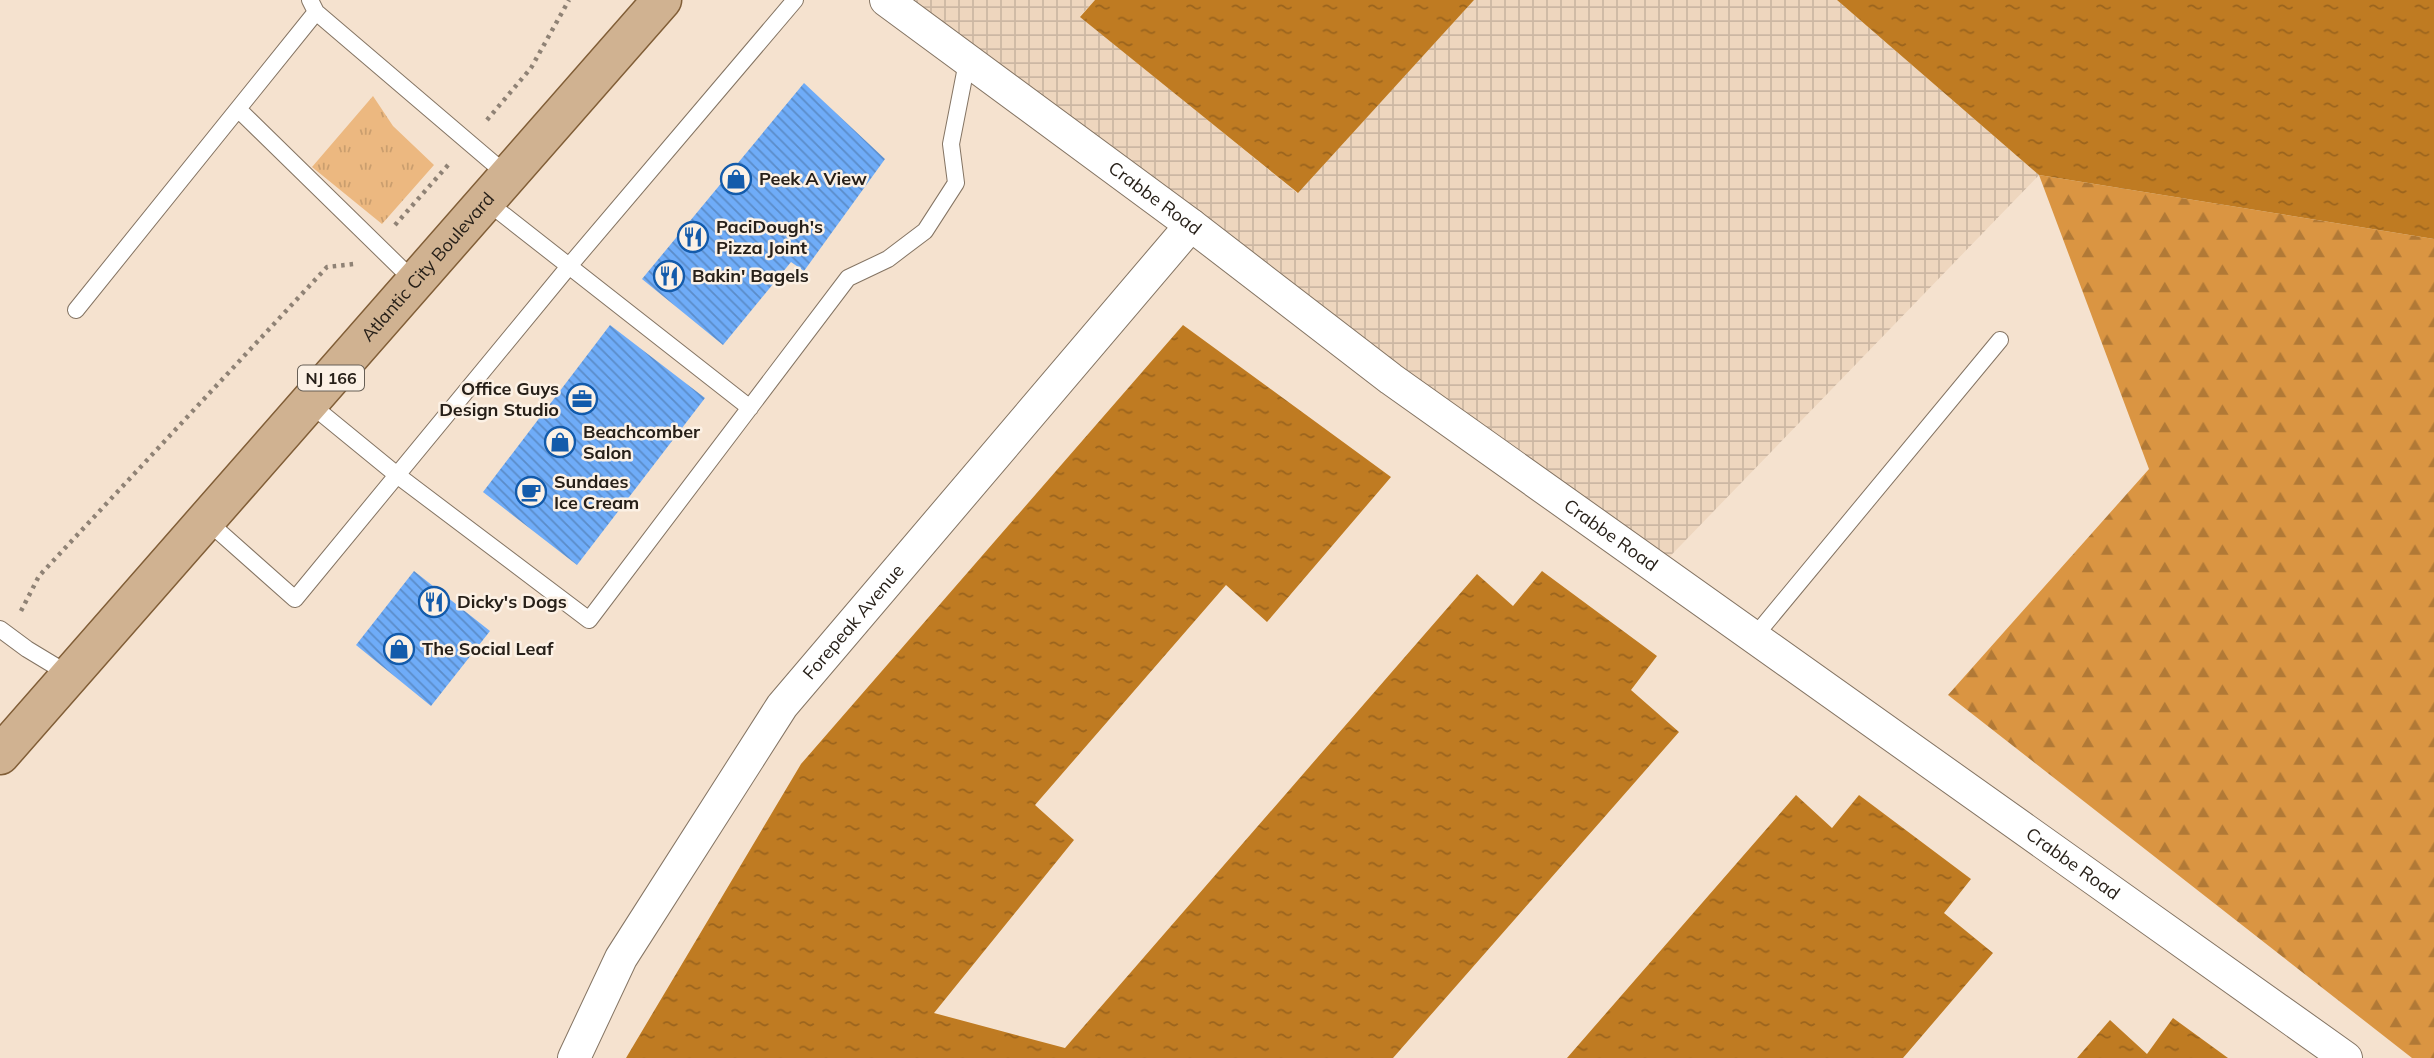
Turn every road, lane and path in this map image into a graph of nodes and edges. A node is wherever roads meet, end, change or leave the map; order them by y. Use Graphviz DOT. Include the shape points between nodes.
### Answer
graph roads {
  1 [pos="569,0"];
  2 [pos="662,0"];
  3 [pos="795,0"];
  4 [pos="887,0"];
  5 [pos="313,6"];
  6 [pos="967,62"];
  7 [pos="238,109"];
  8 [pos="490,117"];
  9 [pos="450,164"];
  10 [pos="497,188"];
  11 [pos="396,224"];
  12 [pos="1191,225"];
  13 [pos="361,263"];
  14 [pos="570,265"];
  15 [pos="415,282"];
  16 [pos="76,310"];
  17 [pos="2000,340"];
  18 [pos="309,403"];
  19 [pos="750,408"];
  20 [pos="397,475"];
  21 [pos="206,520"];
  22 [pos="4,632"];
  23 [pos="1754,637"];
  24 [pos="70,675"];
  25 [pos="0,755"];
  26 [pos="2323,1048"];
  27 [pos="574,1058"];
  28 [pos="2346,1058"];
  1 -- 8 [label="path" via="531,68"];
  2 -- 10 [label="main road, Atlantic City Boulevard / NJ 166"];
  3 -- 14 [label="lane"];
  4 -- 6 [label="street, Crabbe Road"];
  5 -- 7 [label="lane"];
  5 -- 10 [label="lane"];
  6 -- 12 [label="street, Crabbe Road"];
  6 -- 19 [label="lane" via="951,144 956,183 925,231 888,260 848,278"];
  7 -- 15 [label="lane"];
  7 -- 16 [label="lane"];
  9 -- 11 [label="path"];
  10 -- 14 [label="lane"];
  10 -- 15 [label="main road, Atlantic City Boulevard / NJ 166"];
  12 -- 23 [label="street, Crabbe Road" via="1391,379"];
  12 -- 27 [label="street, Forepeak Avenue" via="782,706 621,958"];
  13 -- 22 [label="path" via="327,267 39,576"];
  14 -- 19 [label="lane"];
  14 -- 20 [label="lane"];
  15 -- 18 [label="main road, Atlantic City Boulevard / NJ 166"];
  17 -- 23 [label="lane"];
  18 -- 20 [label="lane"];
  18 -- 21 [label="main road, Atlantic City Boulevard / NJ 166"];
  19 -- 20 [label="lane" via="589,620"];
  20 -- 21 [label="lane" via="295,599"];
  21 -- 24 [label="main road, Atlantic City Boulevard / NJ 166"];
  22 -- 24 [label="lane"];
  23 -- 26 [label="street, Crabbe Road"];
  24 -- 25 [label="main road, Atlantic City Boulevard / NJ 166"];
  26 -- 28 [label="street, Crabbe Road"];
}
